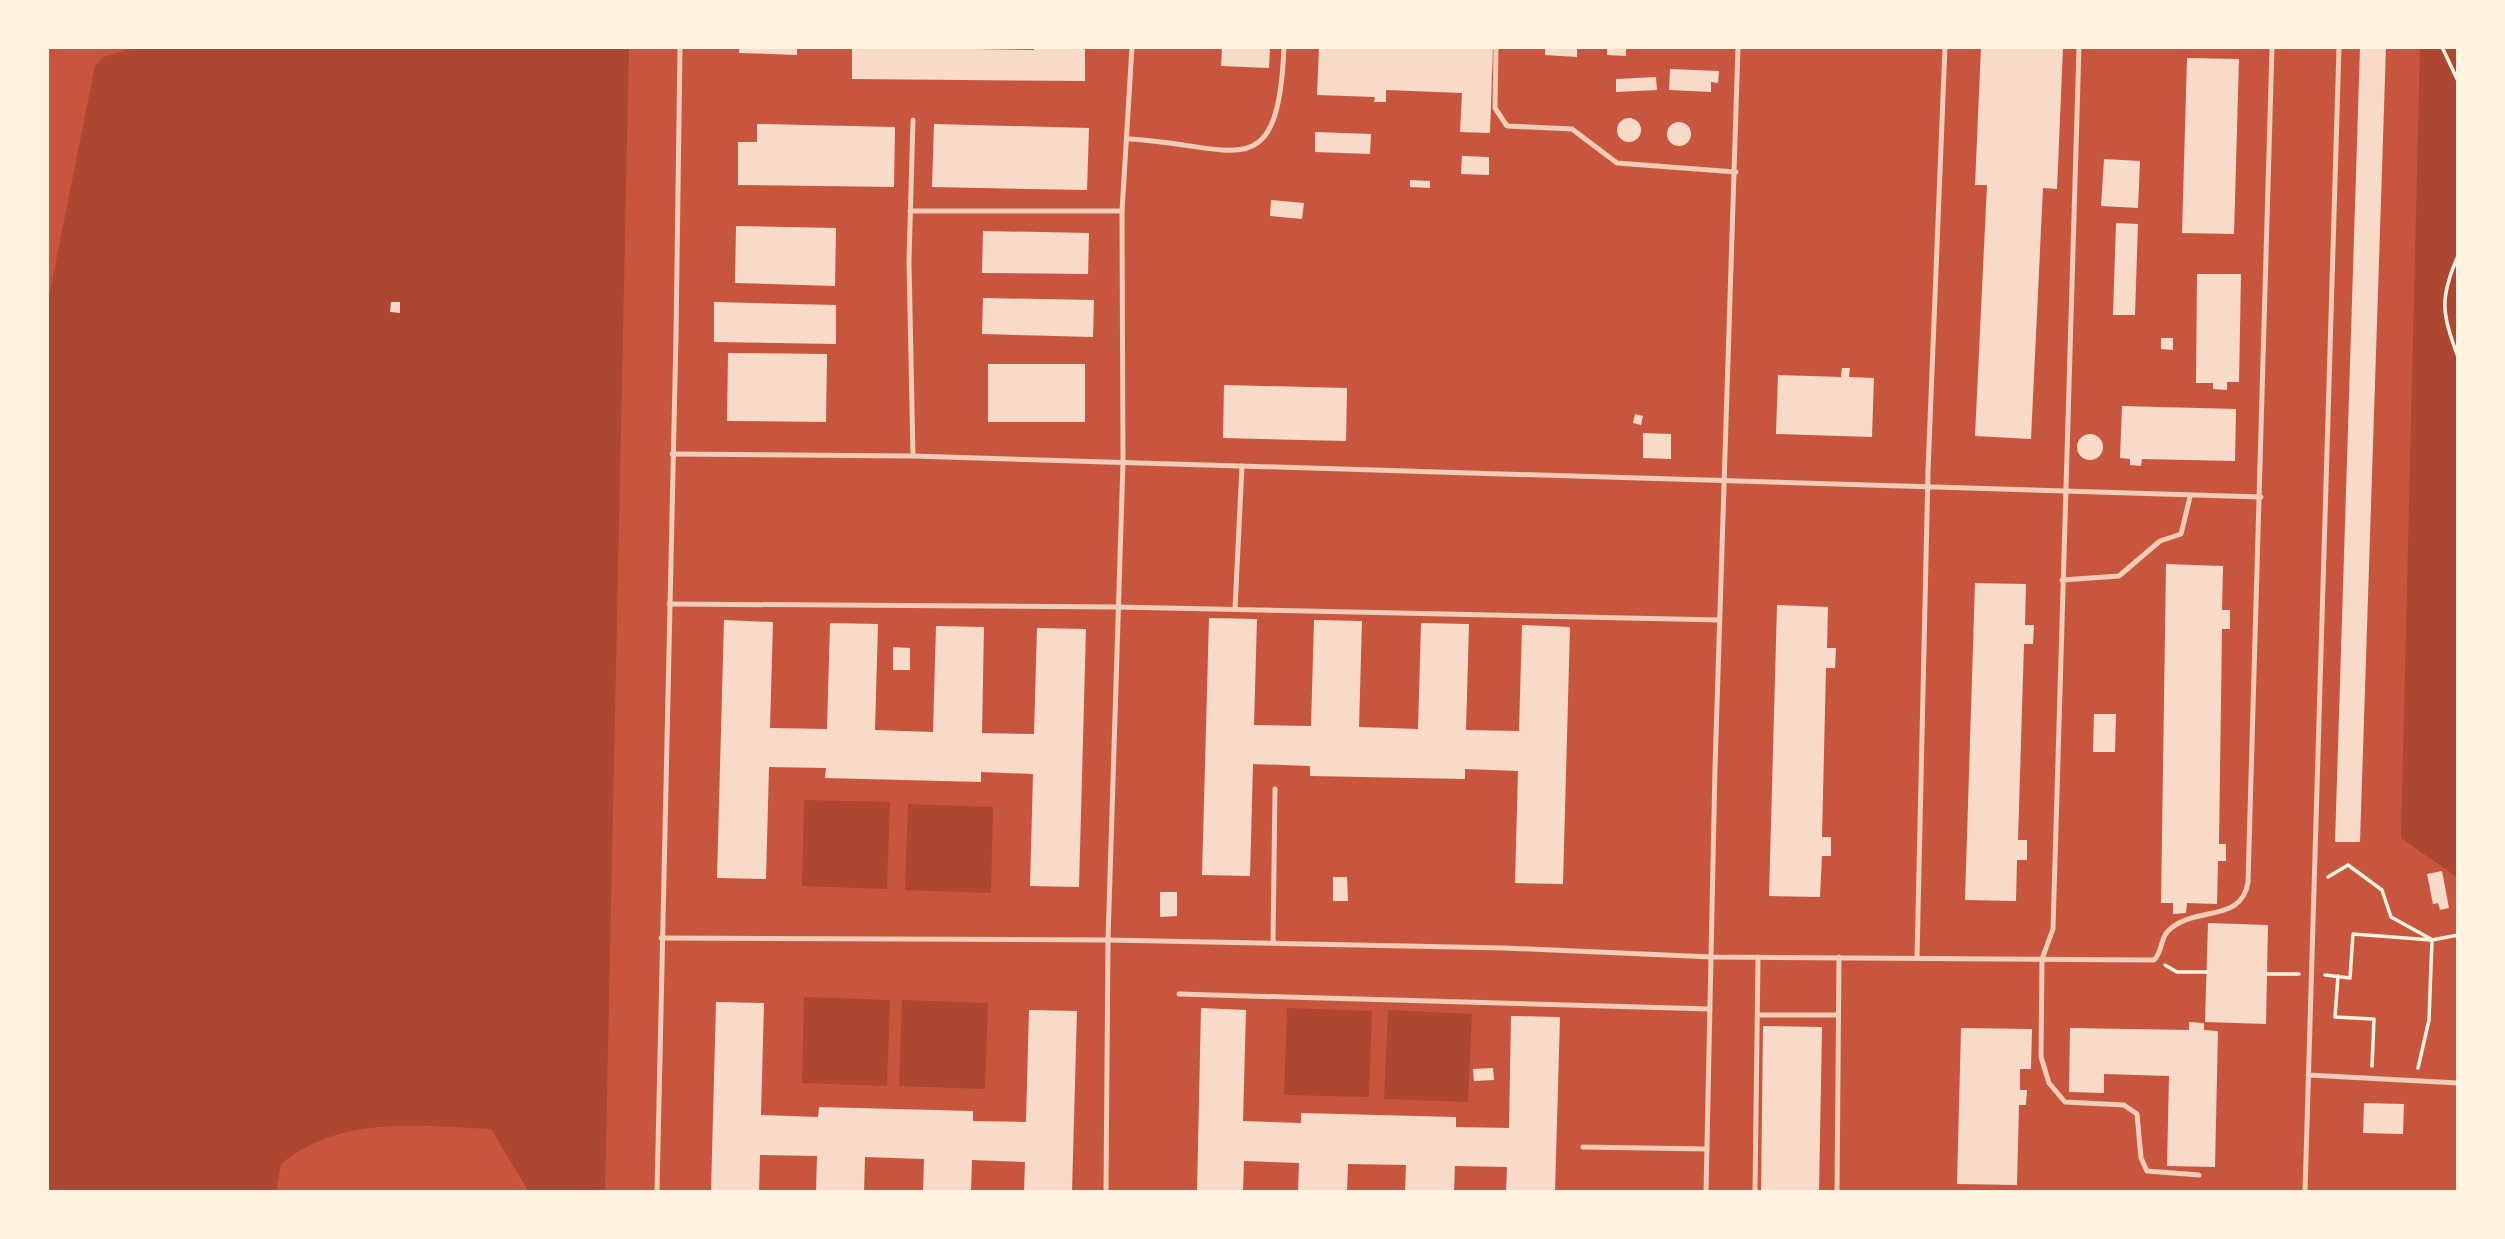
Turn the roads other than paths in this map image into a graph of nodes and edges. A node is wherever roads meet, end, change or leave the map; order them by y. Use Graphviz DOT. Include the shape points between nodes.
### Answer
graph roads {
  1 [pos="680,47"];
  2 [pos="1132,47"];
  3 [pos="1284,47"];
  4 [pos="1496,47"];
  5 [pos="1738,47"];
  6 [pos="1945,47"];
  7 [pos="2079,47"];
  8 [pos="2272,47"];
  9 [pos="2339,47"];
  10 [pos="913,120"];
  11 [pos="1128,139"];
  12 [pos="1736,172"];
  13 [pos="910,211"];
  14 [pos="1122,211"];
  15 [pos="672,454"];
  16 [pos="913,456"];
  17 [pos="1123,462"];
  18 [pos="1242,466"];
  19 [pos="1725,480"];
  20 [pos="1928,489"];
  21 [pos="2066,493"];
  22 [pos="2190,497"];
  23 [pos="2261,497"];
  24 [pos="2062,580"];
  25 [pos="669,604"];
  26 [pos="1117,607"];
  27 [pos="1235,609"];
  28 [pos="1719,620"];
  29 [pos="1275,789"];
  30 [pos="661,938"];
  31 [pos="1108,940"];
  32 [pos="1273,943"];
  33 [pos="1712,957"];
  34 [pos="1758,957"];
  35 [pos="1839,957"];
  36 [pos="1917,958"];
  37 [pos="2042,959"];
  38 [pos="1179,994"];
  39 [pos="1710,1009"];
  40 [pos="1758,1015"];
  41 [pos="1838,1015"];
  42 [pos="2308,1075"];
  43 [pos="2458,1083"];
  44 [pos="1583,1147"];
  45 [pos="1707,1149"];
  46 [pos="2199,1175"];
  47 [pos="657,1192"];
  48 [pos="1106,1192"];
  49 [pos="1706,1192"];
  50 [pos="1755,1192"];
  51 [pos="1837,1192"];
  52 [pos="2305,1192"];
  1 -- 15 [label="lane"];
  2 -- 11 [label="lane"];
  3 -- 11 [label="lane" via="1277,116 1259,143 1237,152"];
  4 -- 12 [label="lane" via="1495,108 1507,126 1572,129 1617,163"];
  5 -- 12 [label="lane"];
  6 -- 20 [label="lane"];
  7 -- 21 [label="lane"];
  8 -- 23 [label="lane"];
  9 -- 42 [label="lane"];
  10 -- 13 [label="lane"];
  11 -- 14 [label="lane"];
  12 -- 19 [label="lane"];
  13 -- 14 [label="lane"];
  13 -- 16 [label="lane"];
  14 -- 17 [label="lane"];
  15 -- 16 [label="lane"];
  15 -- 25 [label="lane"];
  16 -- 17 [label="lane"];
  17 -- 18 [label="lane"];
  17 -- 26 [label="lane"];
  18 -- 19 [label="lane"];
  18 -- 27 [label="lane"];
  19 -- 20 [label="lane"];
  19 -- 28 [label="lane"];
  20 -- 21 [label="lane"];
  20 -- 36 [label="lane"];
  21 -- 22 [label="lane"];
  21 -- 24 [label="lane"];
  22 -- 23 [label="lane"];
  22 -- 24 [label="lane" via="2181,534 2160,541 2119,576"];
  23 -- 37 [label="lane" via="2246,895 2235,907 2210,911 2170,929 2154,960"];
  24 -- 37 [label="lane" via="2053,929"];
  25 -- 26 [label="lane"];
  25 -- 30 [label="lane"];
  26 -- 27 [label="lane"];
  26 -- 31 [label="lane"];
  27 -- 28 [label="lane"];
  28 -- 33 [label="lane"];
  29 -- 32 [label="lane"];
  30 -- 31 [label="lane"];
  30 -- 47 [label="lane"];
  31 -- 32 [label="lane"];
  31 -- 48 [label="lane"];
  32 -- 33 [label="lane"];
  33 -- 34 [label="lane"];
  33 -- 39 [label="lane"];
  34 -- 35 [label="lane"];
  34 -- 40 [label="lane"];
  35 -- 36 [label="lane"];
  35 -- 41 [label="lane"];
  36 -- 37 [label="lane"];
  37 -- 46 [label="lane" via="2041,1058 2056,1093 2071,1103 2131,1109 2140,1121 2141,1158 2147,1171"];
  38 -- 39 [label="lane"];
  39 -- 45 [label="lane"];
  40 -- 41 [label="lane"];
  40 -- 50 [label="lane"];
  41 -- 51 [label="lane"];
  42 -- 43 [label="lane"];
  42 -- 52 [label="lane"];
  44 -- 45 [label="lane"];
  45 -- 49 [label="lane"];
}
